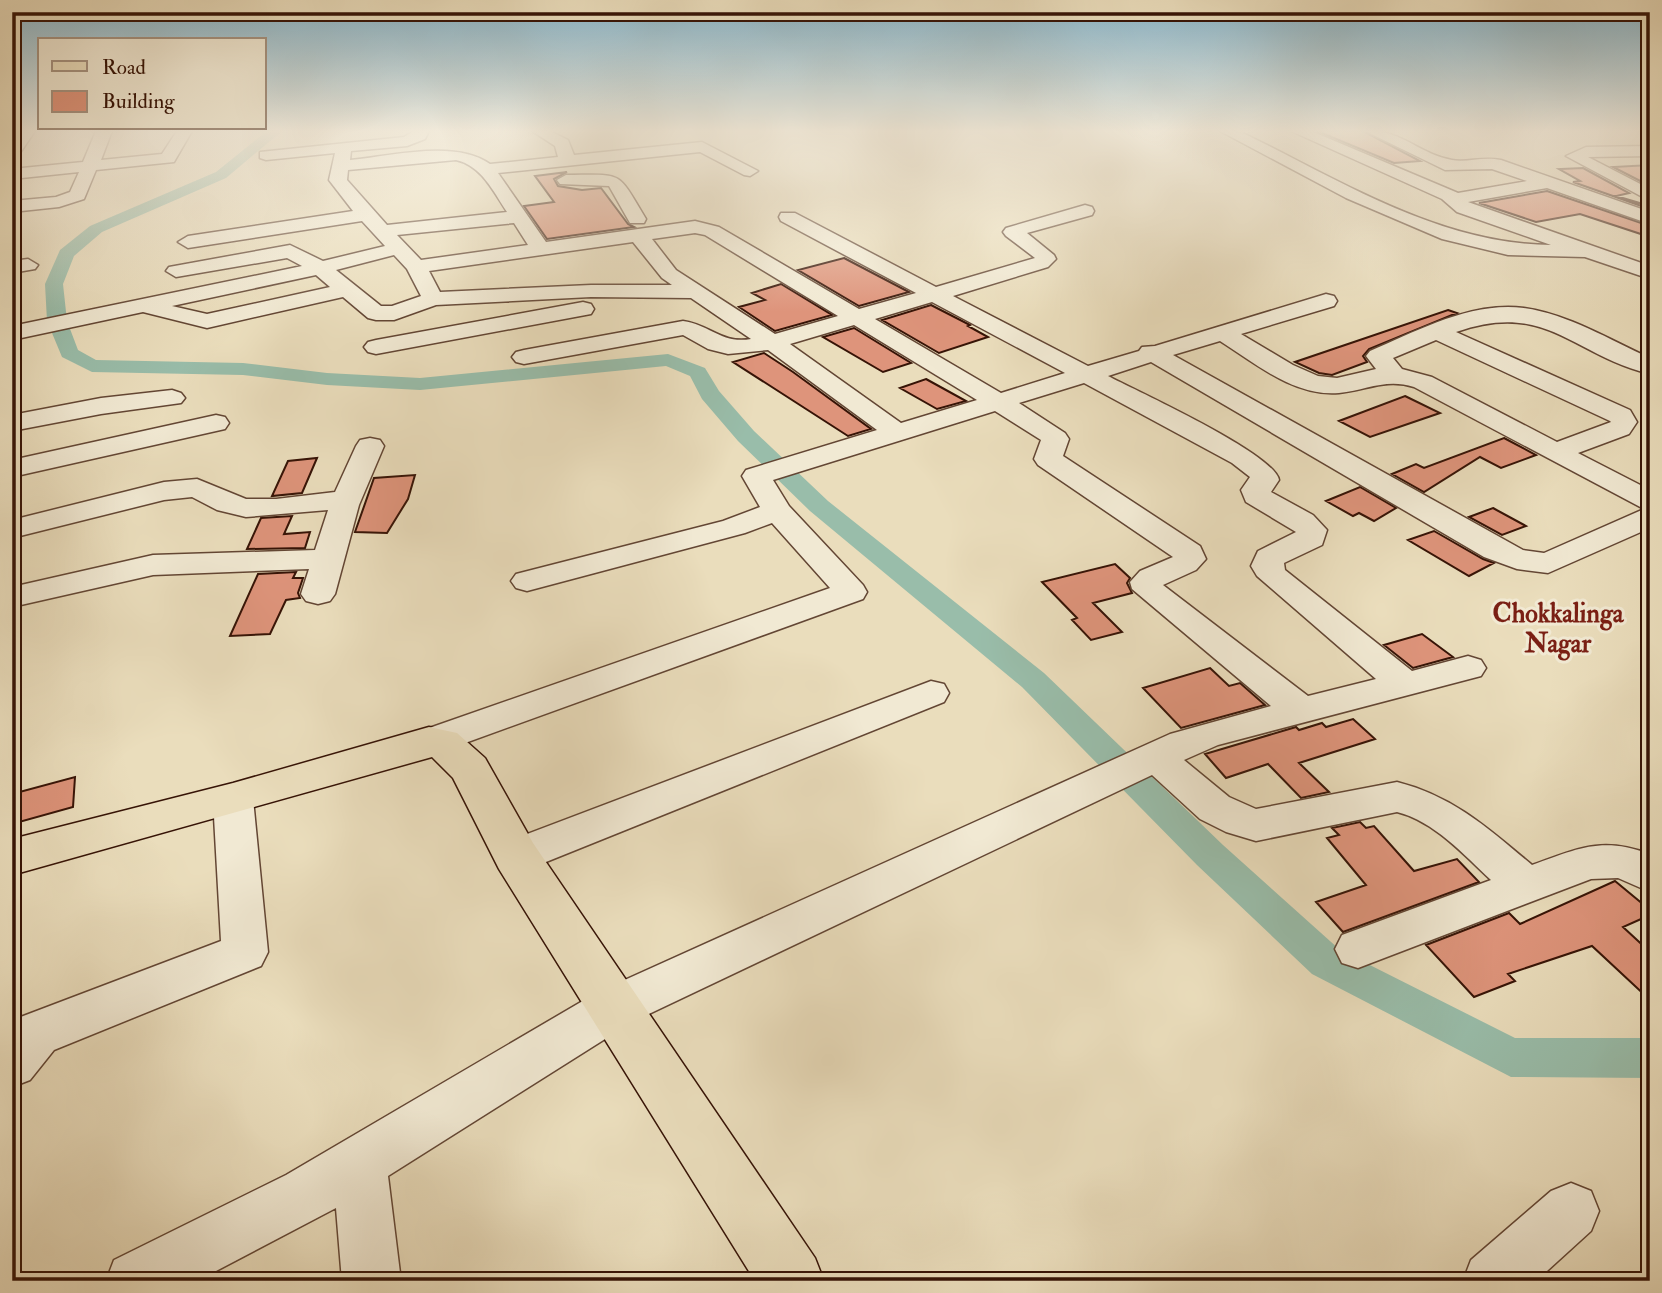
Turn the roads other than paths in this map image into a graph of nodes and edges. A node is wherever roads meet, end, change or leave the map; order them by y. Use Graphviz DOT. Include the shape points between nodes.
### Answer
graph roads {
  1 [pos="79,191"];
  2 [pos="345,191"];
  3 [pos="500,191"];
  4 [pos="620,191"];
  5 [pos="1349,191"];
  6 [pos="1438,191"];
  7 [pos="1494,191"];
  8 [pos="1570,191"];
  9 [pos="1649,192"];
  10 [pos="1454,198"];
  11 [pos="1614,206"];
  12 [pos="12,207"];
  13 [pos="708,209"];
  14 [pos="1085,211"];
  15 [pos="1580,213"];
  16 [pos="368,214"];
  17 [pos="519,217"];
  18 [pos="789,217"];
  19 [pos="1650,218"];
  20 [pos="1556,219"];
  21 [pos="638,227"];
  22 [pos="1518,227"];
  23 [pos="393,240"];
  24 [pos="536,241"];
  25 [pos="188,242"];
  26 [pos="1588,251"];
  27 [pos="416,267"];
  28 [pos="320,268"];
  29 [pos="176,271"];
  30 [pos="1650,273"];
  31 [pos="344,290"];
  32 [pos="669,292"];
  33 [pos="694,292"];
  34 [pos="936,295"];
  35 [pos="433,299"];
  36 [pos="1326,301"];
  37 [pos="144,306"];
  38 [pos="854,318"];
  39 [pos="1435,331"];
  40 [pos="18,332"];
  41 [pos="1221,332"];
  42 [pos="772,342"];
  43 [pos="376,347"];
  44 [pos="1150,352"];
  45 [pos="524,357"];
  46 [pos="1650,367"];
  47 [pos="1393,373"];
  48 [pos="1084,374"];
  49 [pos="172,398"];
  50 [pos="995,401"];
  51 [pos="12,423"];
  52 [pos="216,423"];
  53 [pos="897,432"];
  54 [pos="370,446"];
  55 [pos="1556,452"];
  56 [pos="12,469"];
  57 [pos="347,499"];
  58 [pos="1650,502"];
  59 [pos="777,511"];
  60 [pos="1650,517"];
  61 [pos="12,529"];
  62 [pos="327,559"];
  63 [pos="527,581"];
  64 [pos="318,594"];
  65 [pos="12,597"];
  66 [pos="1468,668"];
  67 [pos="1405,684"];
  68 [pos="931,693"];
  69 [pos="1301,710"];
  70 [pos="429,742"];
  71 [pos="1136,766"];
  72 [pos="233,799"];
  73 [pos="516,856"];
  74 [pos="12,857"];
  75 [pos="1650,875"];
  76 [pos="1525,886"];
  77 [pos="1359,949"];
  78 [pos="615,1007"];
  79 [pos="12,1064"];
  80 [pos="359,1163"];
  81 [pos="1571,1211"];
  82 [pos="135,1281"];
  83 [pos="372,1281"];
  84 [pos="792,1281"];
  85 [pos="1492,1281"];
  1 -- 12 [label="street" via="70,200"];
  2 -- 16 [label="street"];
  3 -- 17 [label="street"];
  4 -- 21 [label="street"];
  5 -- 26 [label="street" via="1394,214 1484,245"];
  6 -- 10 [label="street"];
  7 -- 10 [label="street"];
  8 -- 11 [label="street"];
  9 -- 11 [label="street"];
  10 -- 22 [label="street" via="1454,204"];
  11 -- 15 [label="street"];
  11 -- 19 [label="street"];
  13 -- 21 [label="street"];
  14 -- 34 [label="street" via="1013,232 1044,255 1041,263"];
  16 -- 23 [label="street"];
  16 -- 25 [label="street"];
  17 -- 23 [label="street" via="446,222"];
  17 -- 24 [label="street"];
  18 -- 34 [label="street"];
  20 -- 22 [label="street"];
  21 -- 24 [label="street"];
  21 -- 33 [label="street" via="669,274"];
  21 -- 38 [label="street" via="712,231"];
  22 -- 26 [label="street"];
  23 -- 27 [label="street"];
  23 -- 28 [label="street"];
  24 -- 27 [label="street"];
  26 -- 30 [label="street"];
  27 -- 35 [label="street"];
  28 -- 29 [label="street" via="284,250"];
  28 -- 31 [label="street"];
  28 -- 37 [label="street"];
  31 -- 35 [label="street" via="369,310 385,314"];
  31 -- 37 [label="street" via="207,321"];
  32 -- 33 [label="street"];
  32 -- 35 [label="street"];
  32 -- 43 [label="street"];
  33 -- 42 [label="street"];
  34 -- 38 [label="street"];
  34 -- 48 [label="street"];
  36 -- 41 [label="street"];
  37 -- 40 [label="street"];
  38 -- 42 [label="street"];
  38 -- 50 [label="street"];
  39 -- 46 [label="street" via="1491,316 1524,315"];
  39 -- 47 [label="street" via="1378,356"];
  39 -- 55 [label="street" via="1620,416 1624,422 1620,428"];
  41 -- 44 [label="street"];
  41 -- 47 [label="street" via="1322,385"];
  42 -- 45 [label="street" via="726,347 703,332 683,328"];
  42 -- 53 [label="street"];
  44 -- 48 [label="street"];
  44 -- 60 [label="street" via="1517,559 1548,563"];
  47 -- 55 [label="street" via="1423,382"];
  48 -- 50 [label="street"];
  48 -- 67 [label="street" via="1242,457 1264,474 1256,496 1312,530 1305,543 1269,558 1267,566 1273,576"];
  49 -- 51 [label="street"];
  50 -- 53 [label="street"];
  50 -- 69 [label="street" via="1050,433 1055,439 1048,459 1189,553 1190,559 1182,567 1146,582 1148,589"];
  52 -- 56 [label="street"];
  53 -- 59 [label="street" via="755,476"];
  54 -- 57 [label="street"];
  55 -- 58 [label="street"];
  57 -- 61 [label="street" via="246,508 197,488 164,491"];
  57 -- 62 [label="street"];
  59 -- 63 [label="street" via="734,527"];
  59 -- 70 [label="street" via="851,592"];
  62 -- 64 [label="street"];
  62 -- 65 [label="street" via="153,565"];
  66 -- 67 [label="street"];
  67 -- 69 [label="street"];
  68 -- 73 [label="street"];
  69 -- 71 [label="street" via="1206,735"];
  70 -- 72 [label="main road"];
  70 -- 73 [label="main road" via="442,743 470,769"];
  71 -- 76 [label="street" via="1235,822 1256,825 1397,797 1412,799 1440,813"];
  71 -- 78 [label="street"];
  72 -- 74 [label="main road"];
  72 -- 79 [label="street" via="245,952 36,1034"];
  73 -- 78 [label="main road"];
  75 -- 76 [label="street" via="1629,862 1609,858"];
  76 -- 77 [label="street"];
  78 -- 80 [label="street"];
  78 -- 84 [label="main road"];
  80 -- 82 [label="street" via="306,1195"];
  80 -- 83 [label="street"];
  81 -- 85 [label="street"];
}
